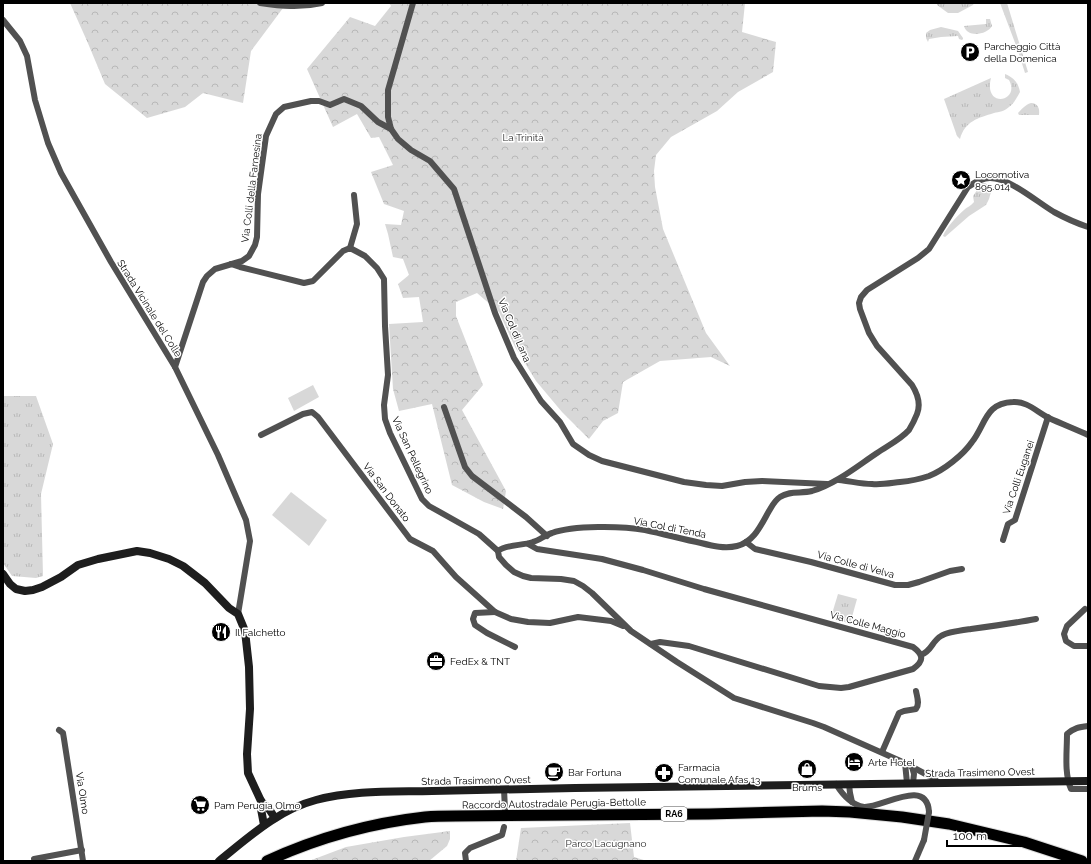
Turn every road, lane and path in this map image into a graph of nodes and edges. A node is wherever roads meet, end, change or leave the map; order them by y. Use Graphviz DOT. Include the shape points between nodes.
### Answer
graph roads {
  1 [pos="260,3"];
  2 [pos="322,3"];
  3 [pos="413,3"];
  4 [pos="3,20"];
  5 [pos="391,129"];
  6 [pos="354,195"];
  7 [pos="1088,227"];
  8 [pos="350,248"];
  9 [pos="231,264"];
  10 [pos="175,367"];
  11 [pos="444,407"];
  12 [pos="1048,417"];
  13 [pos="261,435"];
  14 [pos="1088,435"];
  15 [pos="839,480"];
  16 [pos="831,484"];
  17 [pos="546,536"];
  18 [pos="1003,540"];
  19 [pos="746,542"];
  20 [pos="528,544"];
  21 [pos="498,551"];
  22 [pos="962,569"];
  23 [pos="3,574"];
  24 [pos="1084,609"];
  25 [pos="495,612"];
  26 [pos="238,614"];
  27 [pos="1036,619"];
  28 [pos="625,627"];
  29 [pos="651,644"];
  30 [pos="1088,646"];
  31 [pos="515,647"];
  32 [pos="921,655"];
  33 [pos="916,691"];
  34 [pos="1088,726"];
  35 [pos="59,730"];
  36 [pos="882,752"];
  37 [pos="905,763"];
  38 [pos="912,767"];
  39 [pos="1088,780"];
  40 [pos="1067,781"];
  41 [pos="910,783"];
  42 [pos="939,783"];
  43 [pos="836,784"];
  44 [pos="850,784"];
  45 [pos="504,789"];
  46 [pos="1088,789"];
  47 [pos="261,801"];
  48 [pos="852,802"];
  49 [pos="504,810"];
  50 [pos="275,818"];
  51 [pos="264,826"];
  52 [pos="504,827"];
  53 [pos="82,850"];
  54 [pos="34,859"];
  55 [pos="83,861"];
  56 [pos="219,861"];
  57 [pos="267,861"];
  58 [pos="282,861"];
  59 [pos="466,861"];
  60 [pos="915,861"];
  61 [pos="1063,861"];
  62 [pos="1082,861"];
  1 -- 2 [label="street" via="290,7"];
  3 -- 5 [label="street" via="388,90 388,117"];
  4 -- 10 [label="street, Strada Vicinale del Colle" via="20,41 27,56 35,100 48,143 61,173"];
  5 -- 9 [label="street, Via Colli della Farnesina" via="378,122 361,106 344,99 330,105 319,100 284,106 276,114 266,136 258,194 255,245 249,256"];
  5 -- 16 [label="street, Via Col di Lana" via="411,150 430,161 454,189 495,313 514,358 541,401 560,422 573,444 602,461 684,482 722,486 762,481"];
  6 -- 8 [label="street" via="357,224"];
  7 -- 15 [label="street, Via Col di Tenda" via="1054,212 1004,181 991,177 968,187 929,249 867,290 861,297 860,309 869,333 916,391 918,412 908,430 899,438"];
  8 -- 9 [label="street" via="343,251 312,281 304,283"];
  8 -- 21 [label="street, Via San Pellegrino" via="365,256 384,279 388,375 384,419 422,499 429,506 479,534"];
  9 -- 10 [label="street, Via Colli della Farnesina" via="215,269 203,282"];
  10 -- 26 [label="street, Strada Vicinale del Colle" via="246,520 250,541"];
  11 -- 17 [label="street" via="465,468"];
  12 -- 14 [label="street"];
  12 -- 15 [label="street" via="1026,404 1004,403 989,412 972,442 955,459 930,476 916,480 873,484"];
  12 -- 18 [label="street, Via Colli Euganei" via="1015,520 1008,524"];
  13 -- 25 [label="street, Via San Donato" via="312,412 410,539 433,551 456,577"];
  15 -- 16 [label="street, Via Col di Tenda"];
  16 -- 19 [label="street, Via Col di Tenda" via="810,492 787,493 778,498 756,533"];
  17 -- 19 [label="street, Via Col di Tenda" via="579,528 612,527 644,530 727,548"];
  17 -- 20 [label="street, Via Col di Tenda"];
  19 -- 22 [label="street, Via Colle di Velva" via="755,549 895,585 908,585"];
  20 -- 21 [label="street, Via Col di Tenda" via="502,548"];
  20 -- 32 [label="street, Via Colle Maggio" via="537,549 602,559 643,570 913,647"];
  21 -- 28 [label="street" via="499,557 506,565 523,576 574,581 583,586"];
  23 -- 26 [label="main road" via="16,589 25,591 42,587 84,563 137,551 150,553 183,566"];
  24 -- 30 [label="street" via="1067,626 1064,634 1066,642 1074,646"];
  25 -- 28 [label="street, Via San Donato" via="511,619 528,622 550,623 578,617 611,621"];
  25 -- 31 [label="street, Via San Donato" via="475,613 475,625"];
  26 -- 47 [label="main road" via="245,631 249,667 248,773"];
  27 -- 32 [label="street" via="963,630 941,636 926,654"];
  28 -- 29 [label="street"];
  29 -- 32 [label="street" via="660,642 689,646 819,686 841,688 913,669 921,662"];
  29 -- 36 [label="street" via="734,698 813,723"];
  33 -- 36 [label="street" via="916,709 899,713"];
  34 -- 40 [label="street" via="1078,727 1067,734"];
  35 -- 53 [label="street, Via Olmo" via="63,733"];
  36 -- 37 [label="street"];
  37 -- 38 [label="street"];
  37 -- 41 [label="street"];
  38 -- 41 [label="street" via="914,779"];
  38 -- 42 [label="street"];
  39 -- 40 [label="main road, Strada Trasimeno Ovest"];
  40 -- 42 [label="main road, Strada Trasimeno Ovest"];
  40 -- 46 [label="street" via="1071,789"];
  41 -- 42 [label="main road, Strada Trasimeno Ovest"];
  41 -- 44 [label="main road, Strada Trasimeno Ovest"];
  43 -- 44 [label="main road, Strada Trasimeno Ovest"];
  43 -- 45 [label="main road, Strada Trasimeno Ovest"];
  43 -- 48 [label="street"];
  44 -- 48 [label="street"];
  45 -- 49 [label="street"];
  45 -- 50 [label="main road, Strada Trasimeno Ovest" via="336,795 299,806"];
  47 -- 50 [label="main road"];
  47 -- 51 [label="main road"];
  48 -- 60 [label="street, bridge" via="865,807 907,796 922,798 929,812 924,840"];
  50 -- 51 [label="main road, Strada Trasimeno Ovest"];
  51 -- 56 [label="main road, Strada Trasimeno Ovest"];
  52 -- 59 [label="street" via="502,835 470,848 465,853"];
  53 -- 54 [label="street"];
  53 -- 55 [label="street, Via Olmo"];
  57 -- 62 [label="highway, Raccordo Autostradale Perugia-Bettolle / RA6" via="315,841 354,830 426,817 822,811 902,817 949,824 1024,842"];
  58 -- 61 [label="highway, RA6" via="353,837 434,823 822,818 902,823 950,831 1024,848"];
}
